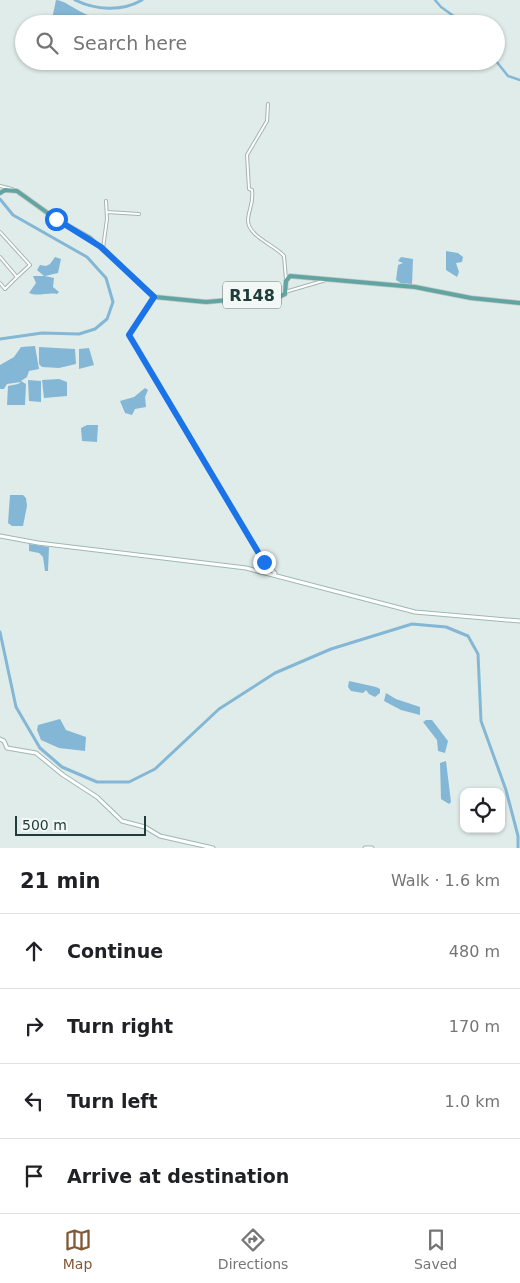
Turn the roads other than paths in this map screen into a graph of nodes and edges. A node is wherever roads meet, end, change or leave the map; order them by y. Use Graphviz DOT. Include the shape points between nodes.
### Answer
graph roads {
  1 [pos="268,104"];
  2 [pos="0,186"];
  3 [pos="12,189"];
  4 [pos="0,194"];
  5 [pos="106,201"];
  6 [pos="107,212"];
  7 [pos="139,214"];
  8 [pos="0,232"];
  9 [pos="103,248"];
  10 [pos="0,257"];
  11 [pos="17,277"];
  12 [pos="330,279"];
  13 [pos="286,281"];
  14 [pos="0,283"];
  15 [pos="285,292"];
  16 [pos="154,297"];
  17 [pos="520,303"];
  18 [pos="0,536"];
  19 [pos="278,574"];
  20 [pos="520,621"];
  21 [pos="0,739"];
  22 [pos="213,848"];
  23 [pos="365,848"];
  24 [pos="372,848"];
  1 -- 13 [label="street" via="267,122 247,155 249,189 253,200 248,221 251,229 284,256"];
  2 -- 3 [label="street"];
  3 -- 4 [label="main road"];
  3 -- 9 [label="main road"];
  5 -- 6 [label="street"];
  6 -- 7 [label="street"];
  6 -- 9 [label="street"];
  8 -- 11 [label="street" via="30,266"];
  9 -- 16 [label="main road"];
  10 -- 11 [label="street"];
  11 -- 14 [label="street" via="5,289"];
  12 -- 13 [label="main road, R148" via="290,276"];
  12 -- 15 [label="street"];
  12 -- 17 [label="main road, R148" via="408,286"];
  13 -- 15 [label="main road, R148"];
  15 -- 16 [label="main road, R148" via="282,296 236,295 230,300 206,302"];
  16 -- 19 [label="main road" via="129,335 264,562"];
  18 -- 19 [label="main road"];
  19 -- 20 [label="main road" via="415,612"];
  21 -- 22 [label="main road" via="7,748 36,753 96,797 122,821 146,827 160,836"];
  23 -- 24 [label="main road"];
}
